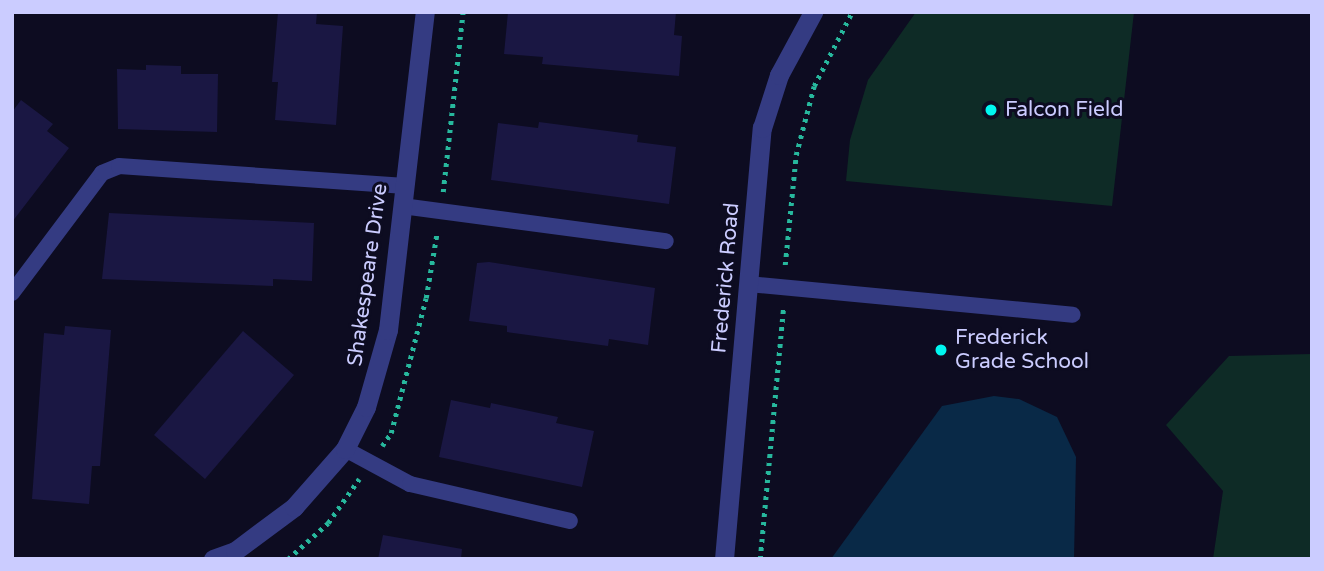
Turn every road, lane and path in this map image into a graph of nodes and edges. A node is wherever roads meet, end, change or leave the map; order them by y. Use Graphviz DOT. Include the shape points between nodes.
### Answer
graph roads {
  1 [pos="425,12"];
  2 [pos="813,12"];
  3 [pos="403,196"];
  4 [pos="666,241"];
  5 [pos="748,284"];
  6 [pos="12,293"];
  7 [pos="1073,315"];
  8 [pos="345,449"];
  9 [pos="570,521"];
  10 [pos="213,559"];
  11 [pos="724,559"];
  1 -- 3 [label="street, Shakespeare Drive"];
  2 -- 5 [label="street, Frederick Road" via="779,75 762,128"];
  3 -- 4 [label="lane"];
  3 -- 6 [label="lane" via="120,166 102,173"];
  3 -- 8 [label="street, Shakespeare Drive" via="379,373"];
  5 -- 7 [label="lane"];
  5 -- 11 [label="street, Frederick Road"];
  8 -- 9 [label="lane" via="419,487"];
  8 -- 10 [label="street, Shakespeare Drive" via="294,508 235,551"];
}
